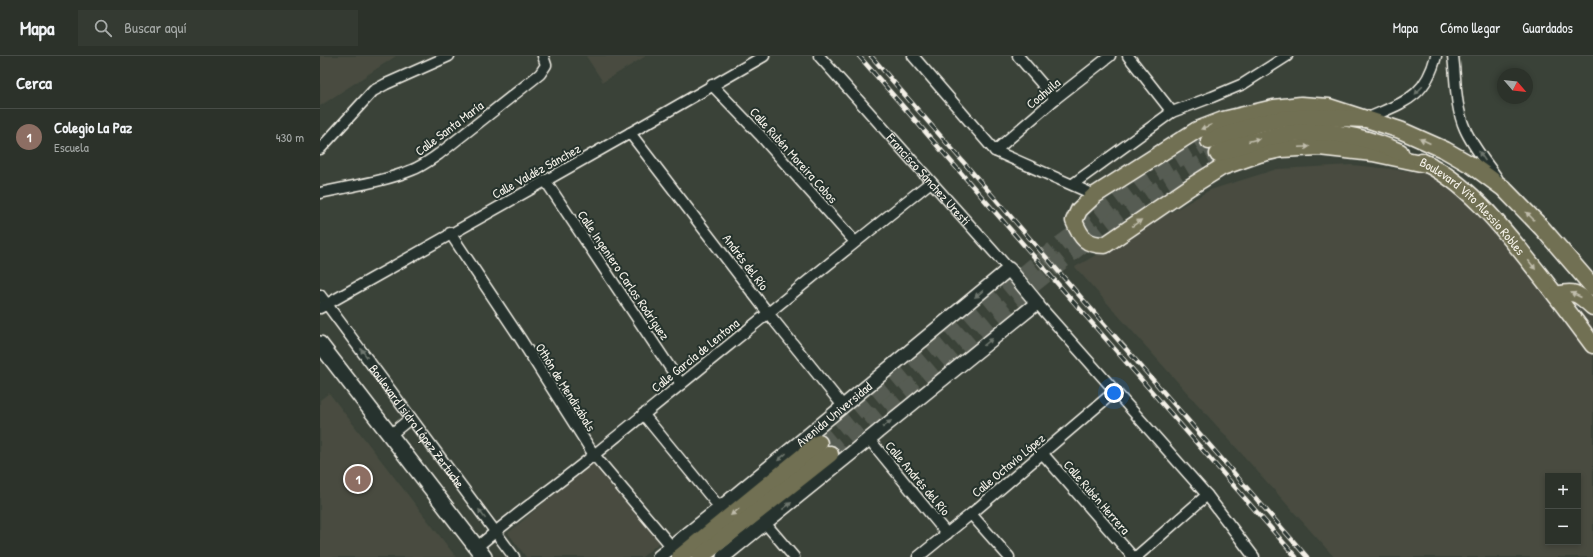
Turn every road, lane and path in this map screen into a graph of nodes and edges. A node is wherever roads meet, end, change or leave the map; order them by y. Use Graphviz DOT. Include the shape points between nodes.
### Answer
graph roads {
  1 [pos="449,56"];
  2 [pos="543,56"];
  3 [pos="764,56"];
  4 [pos="819,56"];
  5 [pos="913,56"];
  6 [pos="1018,56"];
  7 [pos="1110,56"];
  8 [pos="1128,56"];
  9 [pos="1287,56"];
  10 [pos="1436,56"];
  11 [pos="1453,56"];
  12 [pos="712,86"];
  13 [pos="1055,99"];
  14 [pos="1172,112"];
  15 [pos="1366,119"];
  16 [pos="630,133"];
  17 [pos="320,149"];
  18 [pos="995,151"];
  19 [pos="1430,165"];
  20 [pos="545,180"];
  21 [pos="931,182"];
  22 [pos="1073,184"];
  23 [pos="1503,188"];
  24 [pos="320,193"];
  25 [pos="1095,195"];
  26 [pos="450,233"];
  27 [pos="855,242"];
  28 [pos="1009,269"];
  29 [pos="1593,287"];
  30 [pos="320,294"];
  31 [pos="1556,295"];
  32 [pos="1037,303"];
  33 [pos="324,306"];
  34 [pos="1593,308"];
  35 [pos="768,313"];
  36 [pos="320,344"];
  37 [pos="1593,345"];
  38 [pos="681,384"];
  39 [pos="1114,392"];
  40 [pos="843,406"];
  41 [pos="643,414"];
  42 [pos="411,418"];
  43 [pos="390,435"];
  44 [pos="869,439"];
  45 [pos="1042,453"];
  46 [pos="594,455"];
  47 [pos="1207,495"];
  48 [pos="720,508"];
  49 [pos="971,514"];
  50 [pos="765,523"];
  51 [pos="495,532"];
  52 [pos="947,534"];
  53 [pos="480,552"];
  54 [pos="677,554"];
  55 [pos="514,557"];
  56 [pos="659,557"];
  57 [pos="700,557"];
  58 [pos="723,557"];
  59 [pos="794,557"];
  60 [pos="918,557"];
  61 [pos="1009,557"];
  62 [pos="1135,557"];
  63 [pos="1254,557"];
  1 -- 17 [label="street" via="373,91"];
  2 -- 24 [label="street, Calle Santa María" via="546,65 540,74 427,162 396,175"];
  3 -- 12 [label="street, Calle Valdéz Sánchez"];
  4 -- 21 [label="street, Francisco Sánchez Uresti"];
  5 -- 18 [label="street"];
  6 -- 13 [label="street"];
  7 -- 13 [label="street, Coahuila"];
  8 -- 14 [label="street"];
  9 -- 14 [label="street" via="1243,84"];
  10 -- 15 [label="street, one-way" via="1426,84 1413,97"];
  23 -- 11 [label="street, one-way" via="1464,128"];
  12 -- 16 [label="street, Calle Valdéz Sánchez"];
  12 -- 27 [label="street, Calle Rubén Moreira Cobos" via="760,135"];
  13 -- 18 [label="street, Coahuila"];
  14 -- 22 [label="street"];
  15 -- 19 [label="main road, Boulevard Vito Alessio Robles, one-way" via="1282,119 1229,133 1213,148 1296,133 1333,132 1378,142"];
  23 -- 15 [label="main road, Boulevard Vito Alessio Robles, one-way" via="1445,150 1400,130"];
  15 -- 25 [label="main road, one-way" via="1322,106 1274,108 1243,114 1198,130"];
  16 -- 20 [label="street, Calle Valdéz Sánchez"];
  16 -- 35 [label="street, Andrés del Río"];
  18 -- 22 [label="street"];
  25 -- 19 [label="main road, one-way" via="1079,210 1074,221 1079,234 1093,245 1105,245 1222,167 1259,154 1282,149 1319,147 1373,153"];
  19 -- 31 [label="main road, Boulevard Vito Alessio Robles, one-way" via="1456,183 1481,206"];
  20 -- 26 [label="street, Calle Valdéz Sánchez"];
  20 -- 38 [label="street, Calle Ingeniero Carlos Rodríguez"];
  21 -- 27 [label="street, Calle García de Lentona"];
  21 -- 28 [label="street, Francisco Sánchez Uresti"];
  22 -- 25 [label="street"];
  29 -- 23 [label="main road, Boulevard Vito Alessio Robles, one-way"];
  26 -- 33 [label="street, Calle Valdéz Sánchez"];
  26 -- 46 [label="street, Othón de Mendizábals"];
  27 -- 35 [label="street, Calle García de Lentona"];
  28 -- 32 [label="street, Francisco Sánchez Uresti"];
  28 -- 40 [label="street, Avenida Universidad, one-way"];
  30 -- 33 [label="street, Boulevard Isidro López Zertuche"];
  34 -- 31 [label="main road, one-way" via="1574,293"];
  31 -- 37 [label="main road, Boulevard Vito Alessio Robles"];
  32 -- 39 [label="street"];
  44 -- 32 [label="street, one-way"];
  42 -- 33 [label="street, Boulevard Isidro López Zertuche, one-way"];
  35 -- 38 [label="street, Calle García de Lentona"];
  35 -- 40 [label="street, Andrés del Río"];
  36 -- 43 [label="main road, Boulevard Isidro López Zertuche"];
  38 -- 41 [label="street, Calle García de Lentona"];
  39 -- 45 [label="street, Calle Octavio López"];
  39 -- 47 [label="street"];
  40 -- 48 [label="street, Avenida Universidad, one-way"];
  41 -- 46 [label="street, Calle García de Lentona"];
  41 -- 48 [label="street"];
  42 -- 43 [label="street"];
  51 -- 42 [label="street, Boulevard Isidro López Zertuche, one-way"];
  43 -- 53 [label="main road, Boulevard Isidro López Zertuche"];
  50 -- 44 [label="street, one-way"];
  44 -- 52 [label="street, Calle Andrés del Río"];
  45 -- 49 [label="street, Calle Octavio López"];
  45 -- 62 [label="street, Calle Rubén Herrera"];
  46 -- 51 [label="street, Calle García de Lentona"];
  46 -- 54 [label="street, Othón de Mendizábals"];
  47 -- 62 [label="street"];
  47 -- 63 [label="street"];
  48 -- 54 [label="street, Avenida Universidad"];
  49 -- 52 [label="street, Calle Octavio López"];
  49 -- 61 [label="street"];
  50 -- 58 [label="street"];
  50 -- 59 [label="street"];
  51 -- 53 [label="street, Calle García de Lentona"];
  51 -- 55 [label="street, Boulevard Isidro López Zertuche"];
  52 -- 60 [label="street, Calle Octavio López"];
  54 -- 56 [label="street, Avenida Universidad"];
  57 -- 54 [label="main road, Avenida Universidad, one-way" via="825,449"];
}
